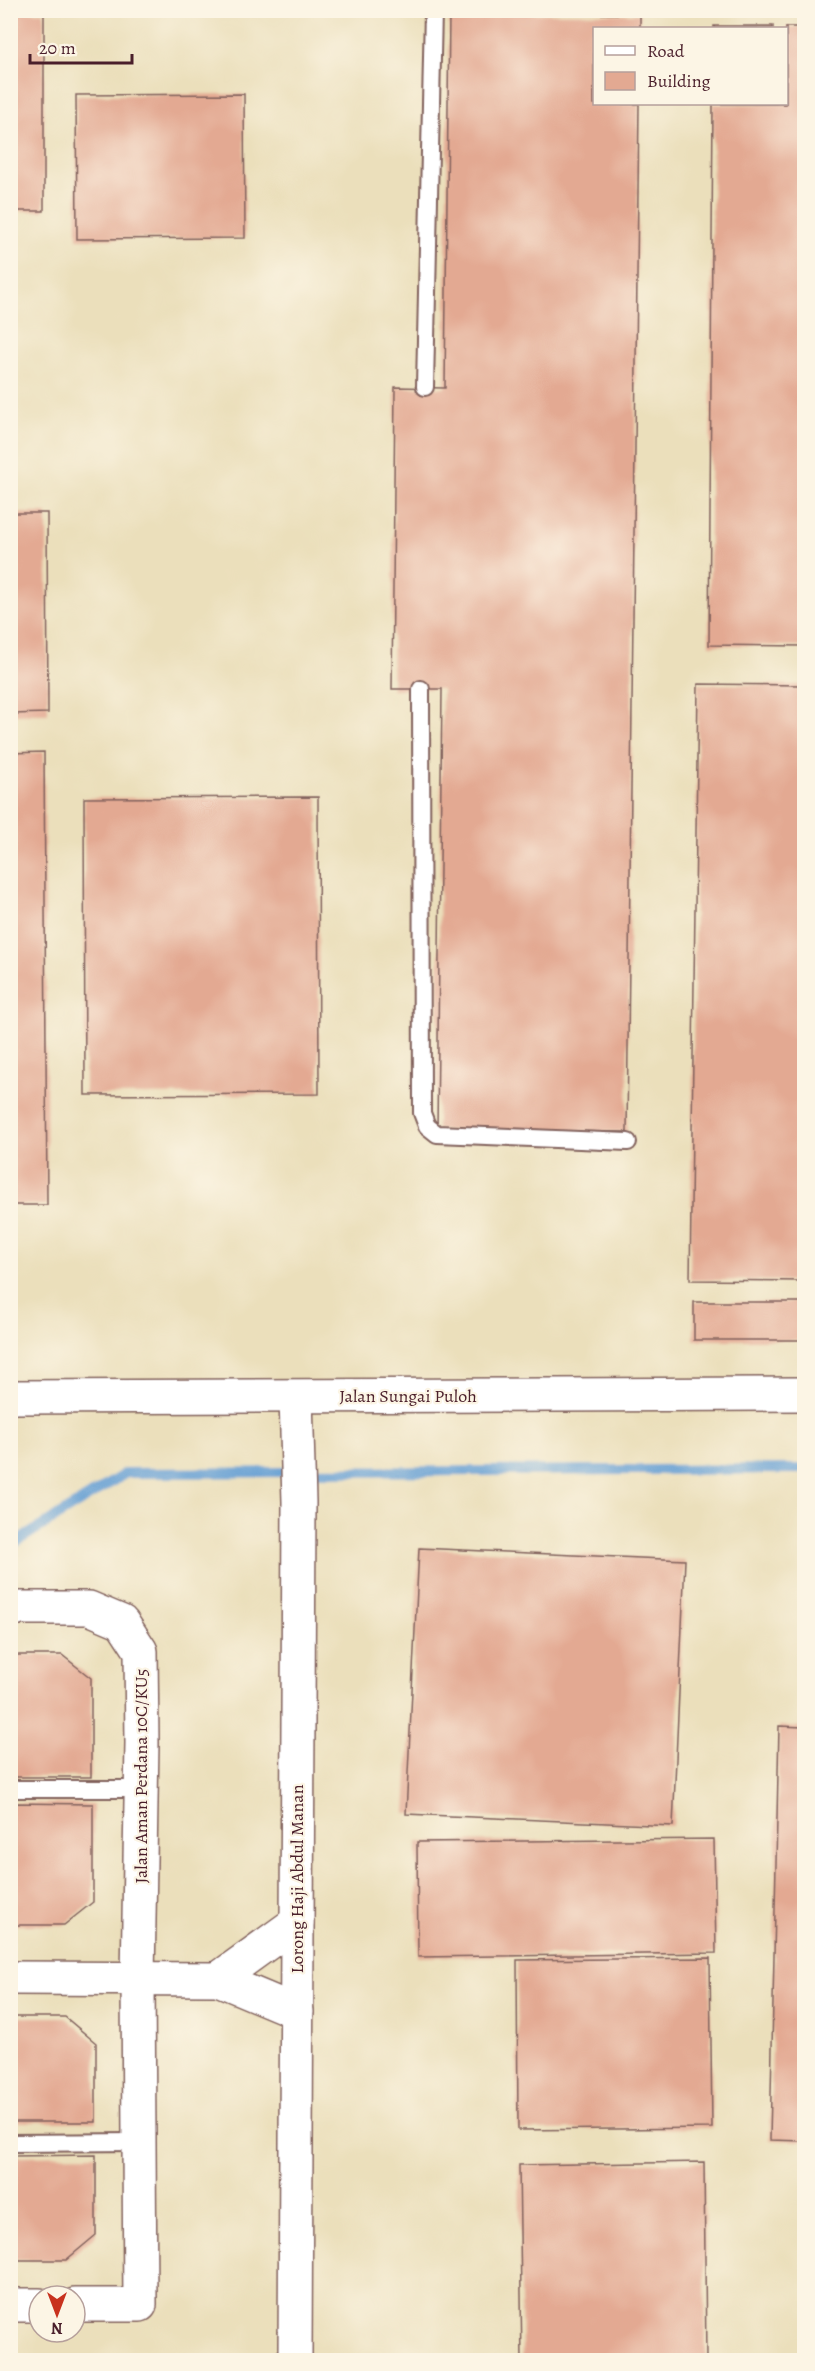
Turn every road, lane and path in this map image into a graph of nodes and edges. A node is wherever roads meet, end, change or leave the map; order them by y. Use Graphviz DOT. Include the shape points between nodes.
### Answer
graph roads {
  1 [pos="433,10"];
  2 [pos="425,387"];
  3 [pos="421,689"];
  4 [pos="628,1142"];
  5 [pos="804,1394"];
  6 [pos="10,1397"];
  7 [pos="296,1397"];
  8 [pos="10,1608"];
  9 [pos="10,1789"];
  10 [pos="142,1789"];
  11 [pos="297,1922"];
  12 [pos="10,1978"];
  13 [pos="138,1978"];
  14 [pos="218,1979"];
  15 [pos="297,2012"];
  16 [pos="139,2142"];
  17 [pos="10,2143"];
  18 [pos="10,2304"];
  19 [pos="27,2305"];
  20 [pos="87,2305"];
  21 [pos="295,2361"];
  1 -- 2 [label="lane"];
  3 -- 4 [label="lane" via="422,1113 427,1126 437,1134"];
  5 -- 7 [label="street, Jalan Sungai Puloh"];
  6 -- 7 [label="street, Jalan Sungai Puloh"];
  7 -- 11 [label="street, Lorong Haji Abdul Manan"];
  8 -- 10 [label="street, Jalan Aman Perdana 10C/KU5" via="89,1608 123,1622 141,1651"];
  9 -- 10 [label="lane"];
  10 -- 13 [label="street, Jalan Aman Perdana 10C/KU5"];
  11 -- 14 [label="street"];
  11 -- 15 [label="street, Lorong Haji Abdul Manan"];
  12 -- 13 [label="street"];
  13 -- 14 [label="street"];
  13 -- 16 [label="street, Jalan Aman Perdana 10C/KU5"];
  14 -- 15 [label="street"];
  15 -- 21 [label="street, Lorong Haji Abdul Manan"];
  16 -- 17 [label="lane"];
  16 -- 20 [label="street, Jalan Aman Perdana 10C/KU5" via="140,2305"];
  18 -- 19 [label="street"];
}
